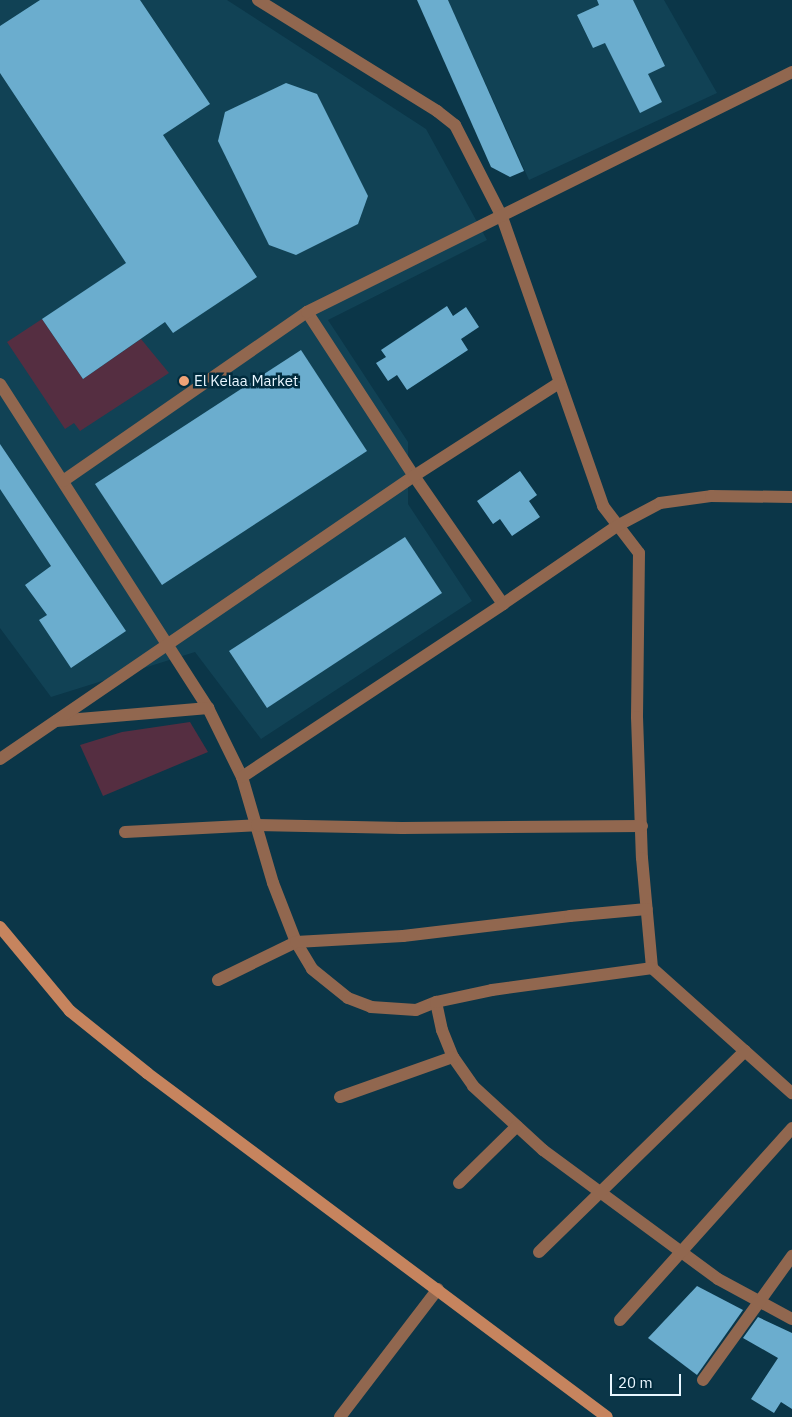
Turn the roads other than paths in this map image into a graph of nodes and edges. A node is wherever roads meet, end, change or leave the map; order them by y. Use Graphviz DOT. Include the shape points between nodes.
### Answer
graph roads {
  1 [pos="258,0"];
  2 [pos="792,72"];
  3 [pos="502,217"];
  4 [pos="307,312"];
  5 [pos="559,383"];
  6 [pos="0,384"];
  7 [pos="414,476"];
  8 [pos="62,481"];
  9 [pos="792,497"];
  10 [pos="617,526"];
  11 [pos="503,604"];
  12 [pos="168,644"];
  13 [pos="208,708"];
  14 [pos="55,721"];
  15 [pos="0,759"];
  16 [pos="242,777"];
  17 [pos="258,825"];
  18 [pos="642,826"];
  19 [pos="125,832"];
  20 [pos="647,909"];
  21 [pos="0,927"];
  22 [pos="296,942"];
  23 [pos="652,968"];
  24 [pos="218,980"];
  25 [pos="436,1002"];
  26 [pos="745,1052"];
  27 [pos="453,1057"];
  28 [pos="792,1093"];
  29 [pos="340,1097"];
  30 [pos="516,1126"];
  31 [pos="792,1128"];
  32 [pos="459,1182"];
  33 [pos="599,1192"];
  34 [pos="539,1252"];
  35 [pos="680,1252"];
  36 [pos="792,1256"];
  37 [pos="438,1289"];
  38 [pos="760,1302"];
  39 [pos="620,1320"];
  40 [pos="792,1320"];
  41 [pos="703,1380"];
  42 [pos="340,1417"];
  43 [pos="607,1417"];
  1 -- 3 [label="street" via="455,125"];
  2 -- 3 [label="street"];
  3 -- 4 [label="street"];
  3 -- 5 [label="street"];
  4 -- 7 [label="street"];
  4 -- 8 [label="street"];
  5 -- 7 [label="street"];
  5 -- 10 [label="street" via="603,506"];
  6 -- 8 [label="street"];
  7 -- 11 [label="street"];
  7 -- 12 [label="street"];
  8 -- 12 [label="street"];
  9 -- 10 [label="street" via="711,496 660,503"];
  10 -- 11 [label="street"];
  10 -- 18 [label="street" via="639,553 637,718"];
  11 -- 16 [label="street"];
  12 -- 13 [label="street"];
  12 -- 14 [label="street"];
  13 -- 14 [label="street"];
  13 -- 16 [label="street"];
  14 -- 15 [label="street"];
  16 -- 17 [label="street"];
  17 -- 18 [label="street" via="402,828"];
  17 -- 19 [label="street"];
  17 -- 22 [label="street" via="273,884"];
  18 -- 20 [label="street"];
  20 -- 22 [label="street" via="403,936"];
  20 -- 23 [label="street"];
  21 -- 37 [label="main road" via="70,1011 147,1073"];
  22 -- 24 [label="street"];
  22 -- 25 [label="street" via="312,969 348,998 372,1007 394,1010 416,1010"];
  23 -- 25 [label="street" via="492,990"];
  23 -- 26 [label="street"];
  25 -- 27 [label="street" via="442,1030"];
  26 -- 28 [label="street"];
  26 -- 33 [label="street"];
  27 -- 29 [label="street"];
  27 -- 30 [label="street" via="473,1086"];
  30 -- 32 [label="street"];
  30 -- 33 [label="street"];
  31 -- 35 [label="street"];
  33 -- 34 [label="street"];
  33 -- 35 [label="street"];
  35 -- 38 [label="street" via="718,1279"];
  35 -- 39 [label="street"];
  36 -- 38 [label="street"];
  37 -- 42 [label="street"];
  37 -- 43 [label="main road"];
  38 -- 40 [label="street"];
  38 -- 41 [label="street"];
}
